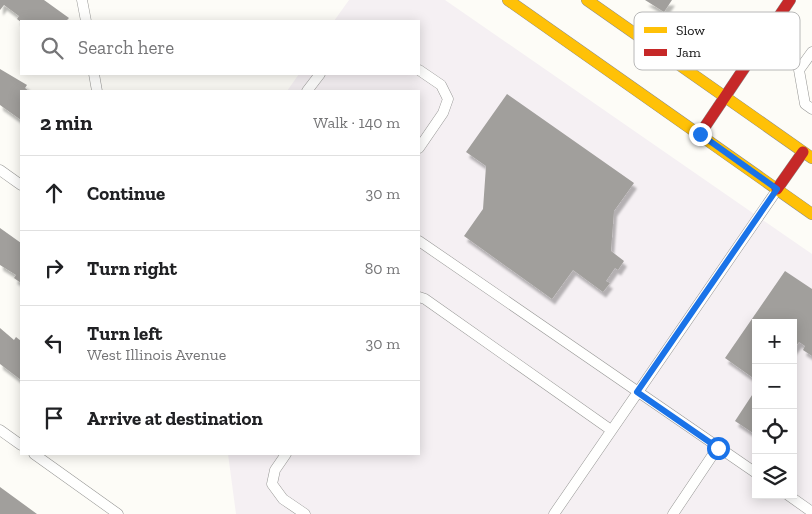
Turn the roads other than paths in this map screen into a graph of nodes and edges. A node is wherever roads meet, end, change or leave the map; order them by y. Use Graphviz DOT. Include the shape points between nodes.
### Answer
graph roads {
  1 [pos="82,0"];
  2 [pos="508,0"];
  3 [pos="587,0"];
  4 [pos="790,0"];
  5 [pos="782,12"];
  6 [pos="86,20"];
  7 [pos="634,33"];
  8 [pos="812,52"];
  9 [pos="800,69"];
  10 [pos="686,70"];
  11 [pos="742,70"];
  12 [pos="799,70"];
  13 [pos="420,71"];
  14 [pos="94,75"];
  15 [pos="319,75"];
  16 [pos="97,90"];
  17 [pos="308,90"];
  18 [pos="724,97"];
  19 [pos="812,109"];
  20 [pos="700,134"];
  21 [pos="420,147"];
  22 [pos="807,155"];
  23 [pos="0,170"];
  24 [pos="20,184"];
  25 [pos="777,189"];
  26 [pos="812,214"];
  27 [pos="420,242"];
  28 [pos="420,297"];
  29 [pos="637,392"];
  30 [pos="0,430"];
  31 [pos="611,430"];
  32 [pos="20,444"];
  33 [pos="718,448"];
  34 [pos="35,455"];
  35 [pos="285,455"];
  36 [pos="752,470"];
  37 [pos="794,499"];
  38 [pos="812,512"];
  39 [pos="118,514"];
  40 [pos="306,514"];
  41 [pos="554,514"];
  42 [pos="673,514"];
  1 -- 6 [label="lane"];
  2 -- 20 [label="main road"];
  3 -- 7 [label="main road"];
  4 -- 5 [label="main road"];
  8 -- 9 [label="lane"];
  10 -- 18 [label="main road"];
  11 -- 18 [label="main road"];
  12 -- 19 [label="lane" via="805,104"];
  13 -- 21 [label="lane" via="441,85 448,99 443,113"];
  14 -- 16 [label="lane"];
  15 -- 17 [label="lane"];
  18 -- 20 [label="main road"];
  18 -- 22 [label="main road"];
  20 -- 25 [label="main road"];
  22 -- 25 [label="main road"];
  23 -- 24 [label="lane"];
  25 -- 26 [label="main road"];
  25 -- 29 [label="lane"];
  27 -- 29 [label="lane"];
  28 -- 31 [label="lane"];
  29 -- 31 [label="lane"];
  29 -- 33 [label="lane"];
  30 -- 32 [label="lane"];
  31 -- 41 [label="lane"];
  33 -- 36 [label="lane"];
  33 -- 42 [label="lane"];
  34 -- 39 [label="lane"];
  35 -- 40 [label="lane" via="275,470 272,484 283,498"];
  37 -- 38 [label="lane"];
}
